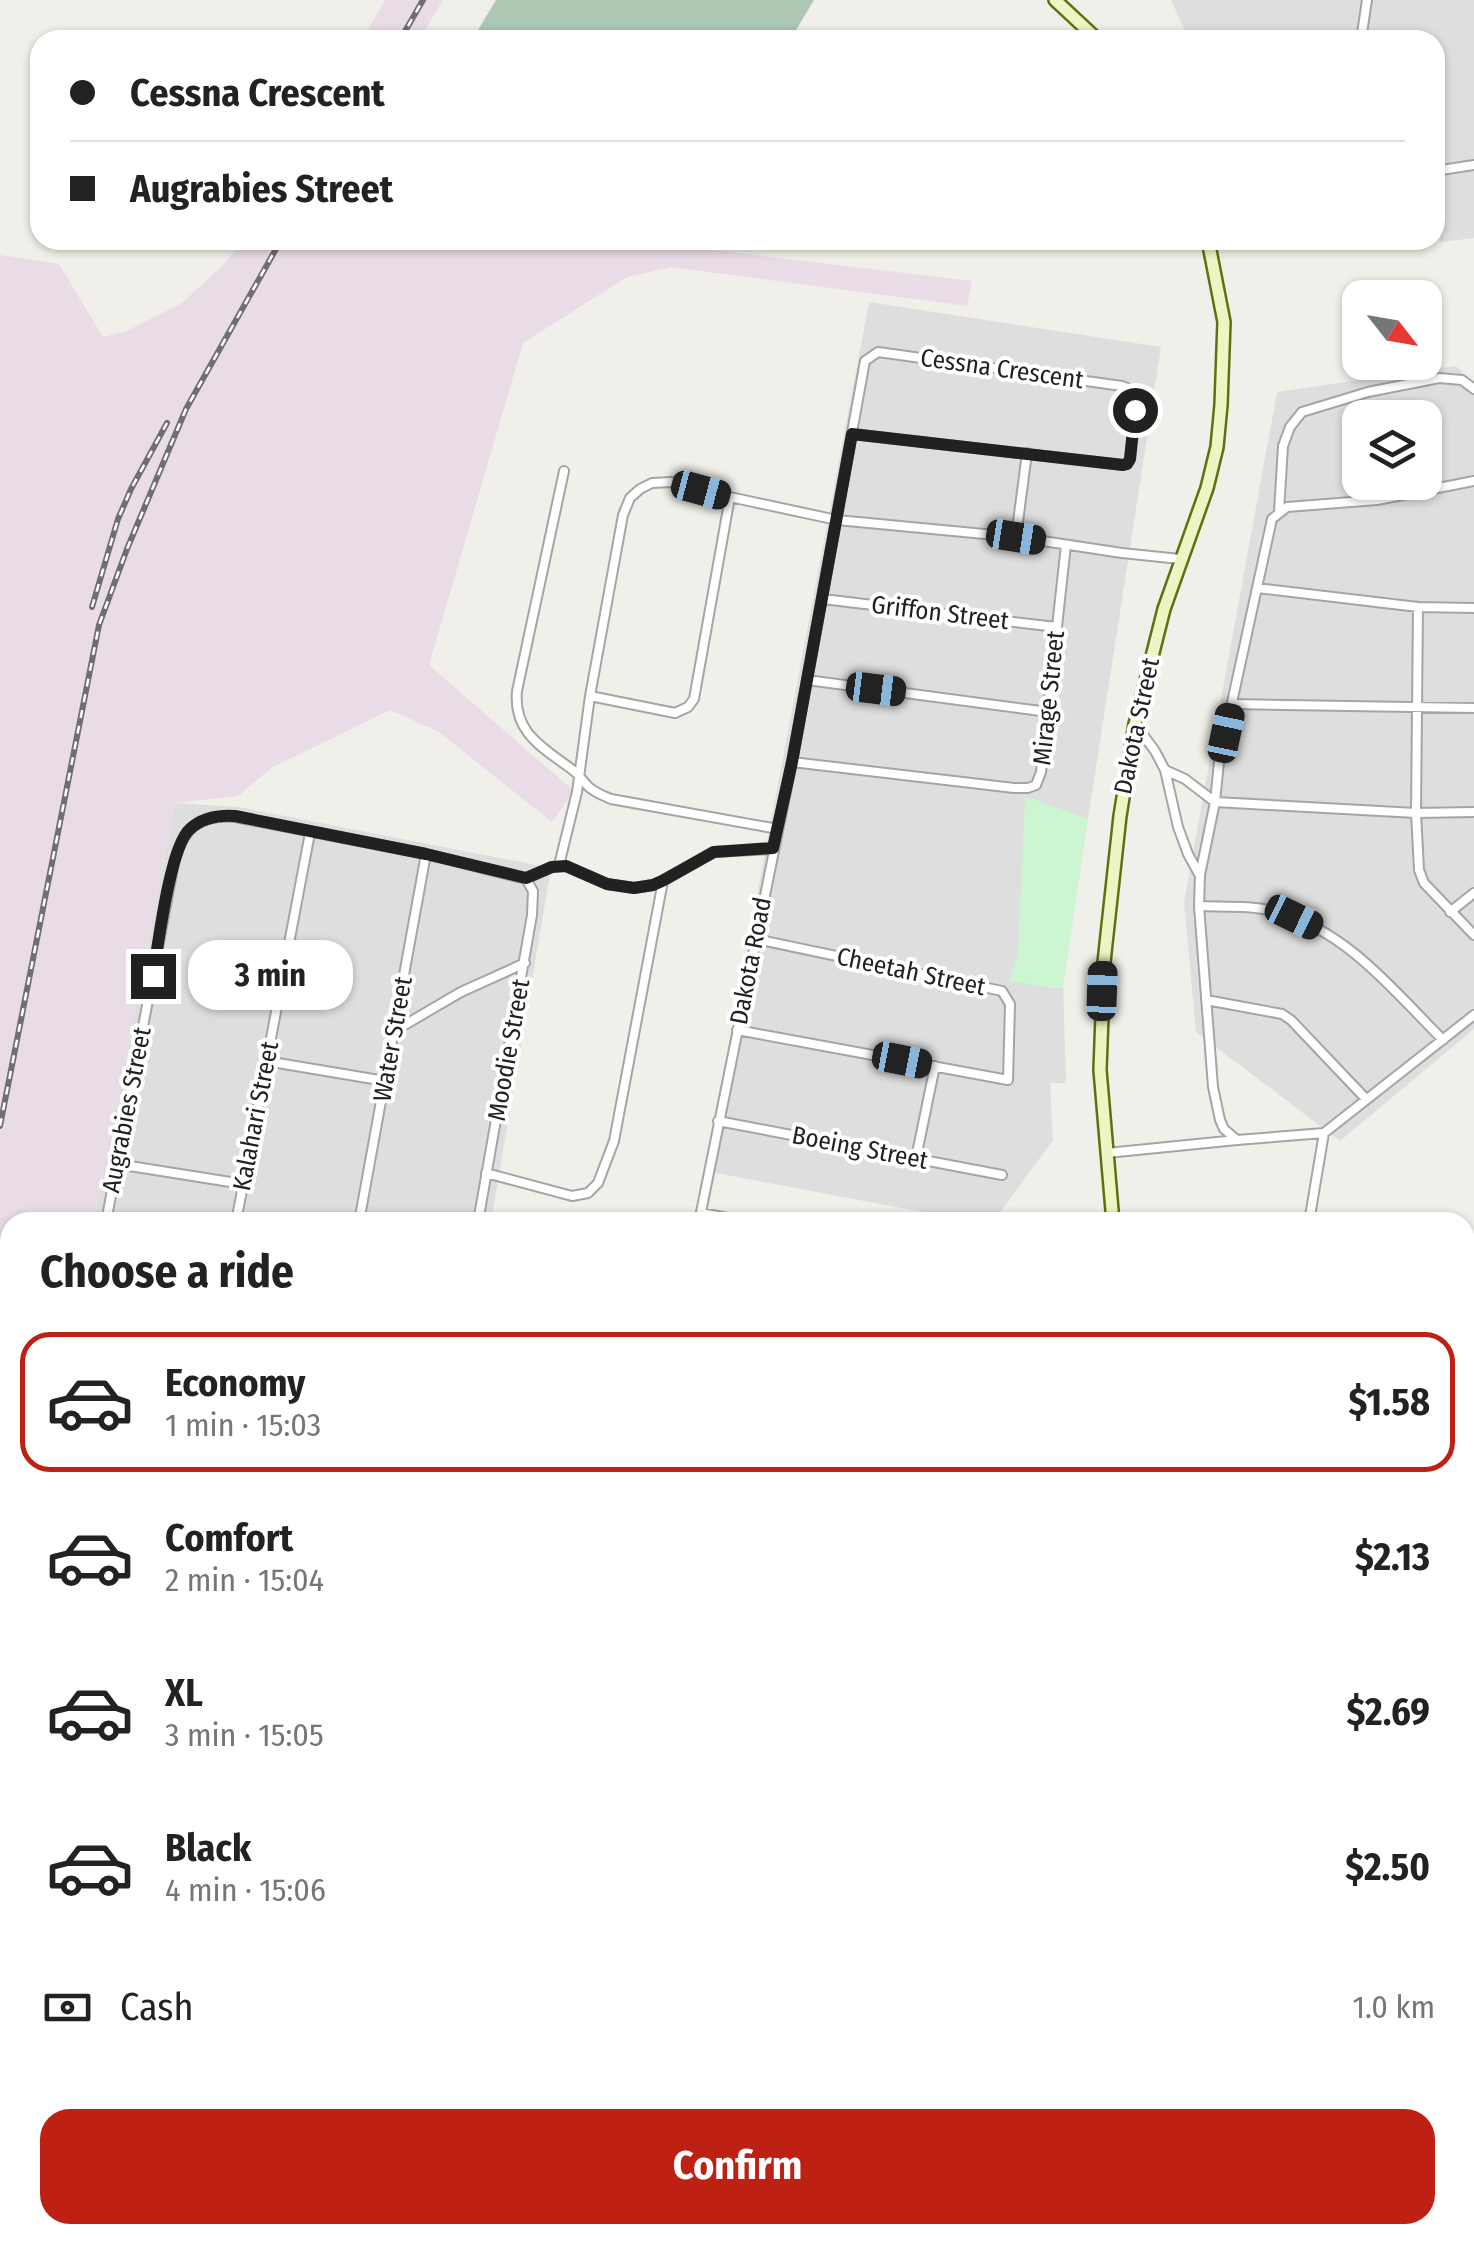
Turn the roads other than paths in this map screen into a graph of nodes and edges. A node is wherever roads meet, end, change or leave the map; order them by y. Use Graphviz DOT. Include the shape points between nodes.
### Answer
graph roads {
  1 [pos="1055,0"];
  2 [pos="1368,0"];
  3 [pos="1087,30"];
  4 [pos="1363,30"];
  5 [pos="1474,165"];
  6 [pos="1445,169"];
  7 [pos="1210,250"];
  8 [pos="878,352"];
  9 [pos="1474,389"];
  10 [pos="852,434"];
  11 [pos="1027,453"];
  12 [pos="564,472"];
  13 [pos="1474,481"];
  14 [pos="730,497"];
  15 [pos="1279,512"];
  16 [pos="838,520"];
  17 [pos="1016,537"];
  18 [pos="1066,544"];
  19 [pos="1180,559"];
  20 [pos="1256,588"];
  21 [pos="823,599"];
  22 [pos="1418,607"];
  23 [pos="1474,608"];
  24 [pos="1056,628"];
  25 [pos="807,680"];
  26 [pos="590,696"];
  27 [pos="1232,704"];
  28 [pos="1417,708"];
  29 [pos="1474,708"];
  30 [pos="1048,712"];
  31 [pos="1134,724"];
  32 [pos="792,762"];
  33 [pos="1164,770"];
  34 [pos="579,774"];
  35 [pos="1216,802"];
  36 [pos="1416,812"];
  37 [pos="1474,812"];
  38 [pos="778,829"];
  39 [pos="310,833"];
  40 [pos="773,848"];
  41 [pos="426,854"];
  42 [pos="559,865"];
  43 [pos="1200,874"];
  44 [pos="526,878"];
  45 [pos="662,881"];
  46 [pos="1474,893"];
  47 [pos="1199,906"];
  48 [pos="1450,912"];
  49 [pos="1474,935"];
  50 [pos="756,939"];
  51 [pos="524,963"];
  52 [pos="1206,1000"];
  53 [pos="1474,1015"];
  54 [pos="395,1030"];
  55 [pos="738,1030"];
  56 [pos="1443,1040"];
  57 [pos="266,1061"];
  58 [pos="934,1066"];
  59 [pos="386,1081"];
  60 [pos="1366,1099"];
  61 [pos="718,1121"];
  62 [pos="1324,1133"];
  63 [pos="1237,1140"];
  64 [pos="1105,1153"];
  65 [pos="916,1158"];
  66 [pos="117,1164"];
  67 [pos="486,1173"];
  68 [pos="1002,1175"];
  69 [pos="243,1184"];
  70 [pos="108,1212"];
  71 [pos="238,1212"];
  72 [pos="361,1212"];
  73 [pos="480,1212"];
  74 [pos="701,1212"];
  75 [pos="1112,1212"];
  76 [pos="1312,1212"];
  1 -- 3 [label="street"];
  2 -- 4 [label="street"];
  5 -- 6 [label="street"];
  7 -- 19 [label="street, Dakota Street" via="1224,322 1222,404 1212,468"];
  8 -- 10 [label="street, Dakota Road" via="862,367"];
  8 -- 11 [label="street, Cessna Crescent" via="1130,389 1135,410 1127,464"];
  9 -- 15 [label="street" via="1439,378 1302,412 1284,446"];
  10 -- 11 [label="street, Cessna Crescent"];
  10 -- 16 [label="street, Dakota Road"];
  11 -- 17 [label="street"];
  12 -- 34 [label="street" via="516,704 533,738"];
  13 -- 15 [label="street"];
  14 -- 16 [label="street"];
  14 -- 26 [label="street" via="672,482 652,483 630,498"];
  14 -- 26 [label="street" via="694,699 675,713"];
  15 -- 20 [label="street"];
  16 -- 17 [label="street"];
  16 -- 21 [label="street, Dakota Road"];
  17 -- 18 [label="street"];
  18 -- 19 [label="street"];
  18 -- 24 [label="street, Mirage Street"];
  19 -- 31 [label="street, Dakota Street"];
  20 -- 22 [label="street"];
  20 -- 27 [label="street"];
  21 -- 24 [label="street, Griffon Street"];
  21 -- 25 [label="street, Dakota Road"];
  22 -- 23 [label="street"];
  22 -- 28 [label="street"];
  24 -- 30 [label="street, Mirage Street"];
  25 -- 30 [label="street"];
  25 -- 32 [label="street, Dakota Road"];
  26 -- 34 [label="street"];
  27 -- 28 [label="street"];
  27 -- 35 [label="street"];
  28 -- 29 [label="street"];
  28 -- 36 [label="street"];
  30 -- 32 [label="street, Mirage Street" via="1040,779 1028,788"];
  31 -- 33 [label="street"];
  31 -- 64 [label="street, Dakota Street" via="1104,962"];
  32 -- 38 [label="street, Dakota Road"];
  33 -- 35 [label="street"];
  33 -- 43 [label="street" via="1178,828"];
  34 -- 38 [label="street" via="611,799"];
  34 -- 42 [label="street"];
  35 -- 36 [label="street"];
  35 -- 43 [label="street"];
  36 -- 37 [label="street"];
  36 -- 48 [label="street" via="1421,878"];
  38 -- 40 [label="street, Dakota Road"];
  39 -- 41 [label="street"];
  39 -- 57 [label="street, Kalahari Street"];
  39 -- 66 [label="street, Augrabies Street" via="229,816 208,818 184,836"];
  40 -- 45 [label="street" via="714,852"];
  40 -- 50 [label="street, Dakota Road"];
  41 -- 44 [label="street"];
  41 -- 54 [label="street, Water Street"];
  42 -- 44 [label="street"];
  42 -- 45 [label="street" via="607,884 634,888"];
  43 -- 47 [label="street"];
  44 -- 51 [label="street, Moodie Street" via="533,898"];
  45 -- 67 [label="street" via="614,1141 598,1182 572,1196"];
  46 -- 48 [label="street"];
  47 -- 52 [label="street"];
  47 -- 56 [label="street" via="1274,911 1327,933"];
  48 -- 49 [label="street"];
  50 -- 55 [label="street, Dakota Road"];
  50 -- 58 [label="street, Cheetah Street" via="1002,991 1010,1004 1008,1080"];
  51 -- 54 [label="street"];
  51 -- 67 [label="street, Moodie Street"];
  52 -- 60 [label="street" via="1282,1014"];
  52 -- 63 [label="street" via="1217,1112"];
  53 -- 56 [label="street"];
  54 -- 59 [label="street, Water Street"];
  55 -- 58 [label="street, Cheetah Street"];
  55 -- 61 [label="street, Dakota Road"];
  56 -- 60 [label="street"];
  57 -- 59 [label="street"];
  57 -- 69 [label="street, Kalahari Street"];
  58 -- 65 [label="street"];
  59 -- 72 [label="street, Water Street"];
  60 -- 62 [label="street"];
  61 -- 65 [label="street, Boeing Street"];
  61 -- 74 [label="street, Dakota Road"];
  62 -- 63 [label="street"];
  62 -- 76 [label="street"];
  63 -- 64 [label="street"];
  64 -- 75 [label="street, Dakota Street"];
  65 -- 68 [label="street, Boeing Street"];
  66 -- 69 [label="street"];
  66 -- 70 [label="street, Augrabies Street"];
  67 -- 73 [label="street, Moodie Street"];
  69 -- 71 [label="street, Kalahari Street"];
}
